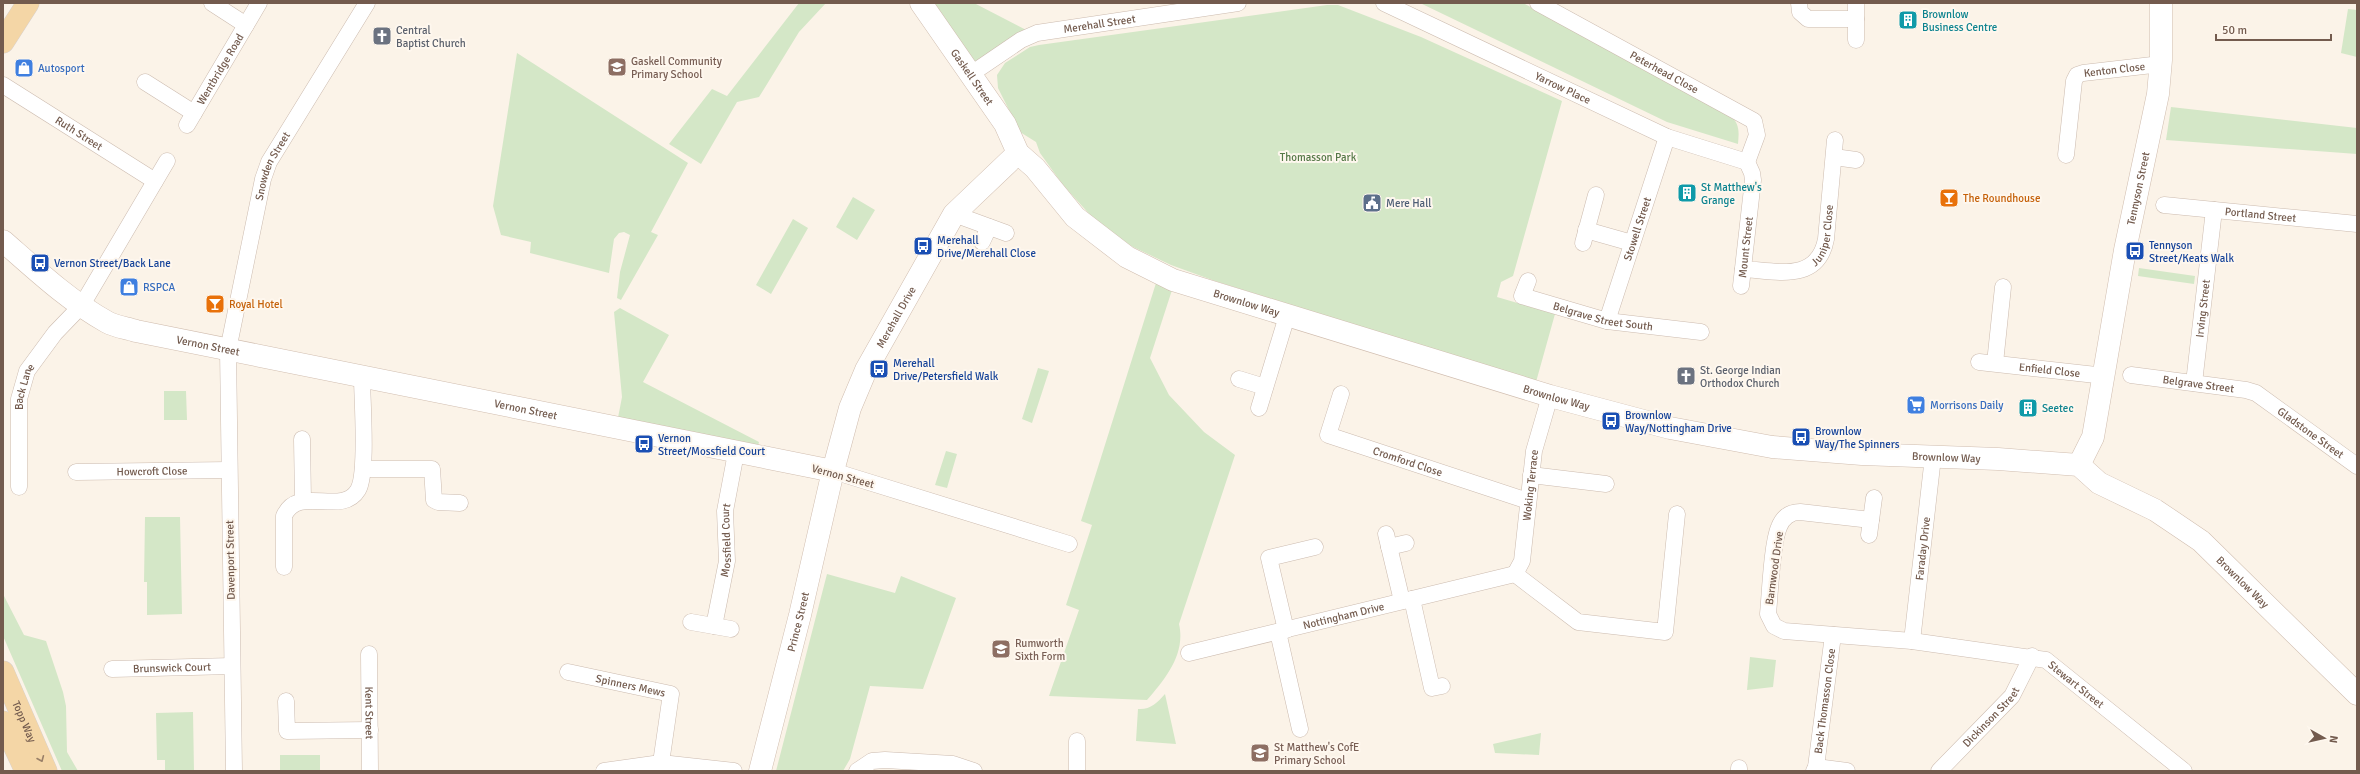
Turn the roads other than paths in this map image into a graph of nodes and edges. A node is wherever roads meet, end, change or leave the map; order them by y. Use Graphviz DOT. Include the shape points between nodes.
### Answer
graph roads {
  1 [pos="28,3"];
  2 [pos="212,3"];
  3 [pos="259,3"];
  4 [pos="367,3"];
  5 [pos="921,3"];
  6 [pos="1238,3"];
  7 [pos="1538,3"];
  8 [pos="1799,3"];
  9 [pos="1856,3"];
  10 [pos="2161,3"];
  11 [pos="1388,4"];
  12 [pos="1204,6"];
  13 [pos="1856,19"];
  14 [pos="246,25"];
  15 [pos="1856,40"];
  16 [pos="3,42"];
  17 [pos="2160,64"];
  18 [pos="971,74"];
  19 [pos="145,82"];
  20 [pos="3,85"];
  21 [pos="1667,137"];
  22 [pos="1835,140"];
  23 [pos="1018,153"];
  24 [pos="2066,155"];
  25 [pos="1834,157"];
  26 [pos="1856,160"];
  27 [pos="167,161"];
  28 [pos="1747,162"];
  29 [pos="155,181"];
  30 [pos="1596,195"];
  31 [pos="2164,205"];
  32 [pos="2214,210"];
  33 [pos="954,214"];
  34 [pos="2357,224"];
  35 [pos="989,227"];
  36 [pos="1006,233"];
  37 [pos="3,241"];
  38 [pos="982,242"];
  39 [pos="1632,243"];
  40 [pos="1743,270"];
  41 [pos="1528,281"];
  42 [pos="1741,286"];
  43 [pos="2003,287"];
  44 [pos="82,305"];
  45 [pos="1287,316"];
  46 [pos="1607,321"];
  47 [pos="1701,332"];
  48 [pos="228,350"];
  49 [pos="1979,362"];
  50 [pos="1995,363"];
  51 [pos="2131,375"];
  52 [pos="2105,376"];
  53 [pos="362,377"];
  54 [pos="1239,379"];
  55 [pos="2194,383"];
  56 [pos="1265,387"];
  57 [pos="1341,394"];
  58 [pos="1550,396"];
  59 [pos="2265,399"];
  60 [pos="1259,408"];
  61 [pos="302,439"];
  62 [pos="736,453"];
  63 [pos="1933,457"];
  64 [pos="2079,465"];
  65 [pos="2357,466"];
  66 [pos="363,469"];
  67 [pos="229,470"];
  68 [pos="834,471"];
  69 [pos="76,472"];
  70 [pos="1531,475"];
  71 [pos="1606,484"];
  72 [pos="19,487"];
  73 [pos="1874,498"];
  74 [pos="303,501"];
  75 [pos="1528,501"];
  76 [pos="460,503"];
  77 [pos="1677,514"];
  78 [pos="1406,543"];
  79 [pos="1069,544"];
  80 [pos="1315,547"];
  81 [pos="284,567"];
  82 [pos="1515,574"];
  83 [pos="1407,600"];
  84 [pos="691,622"];
  85 [pos="714,626"];
  86 [pos="731,630"];
  87 [pos="1282,631"];
  88 [pos="1833,636"];
  89 [pos="1918,641"];
  90 [pos="1189,653"];
  91 [pos="369,654"];
  92 [pos="2032,656"];
  93 [pos="232,666"];
  94 [pos="112,669"];
  95 [pos="3,672"];
  96 [pos="568,672"];
  97 [pos="1442,686"];
  98 [pos="2357,694"];
  99 [pos="286,701"];
  100 [pos="3,722"];
  101 [pos="1300,729"];
  102 [pos="370,730"];
  103 [pos="1077,741"];
  104 [pos="660,763"];
  105 [pos="1815,769"];
  106 [pos="26,771"];
  107 [pos="46,771"];
  108 [pos="234,771"];
  109 [pos="370,771"];
  110 [pos="604,771"];
  111 [pos="734,771"];
  112 [pos="760,771"];
  113 [pos="857,771"];
  114 [pos="974,771"];
  115 [pos="1077,771"];
  116 [pos="1847,771"];
  117 [pos="1939,771"];
  118 [pos="2184,771"];
  1 -- 16 [label="main road"];
  2 -- 14 [label="street, Wentbridge Road"];
  3 -- 14 [label="street, Wentbridge Road"];
  4 -- 48 [label="street, Snowden Street" via="269,162 263,179"];
  5 -- 18 [label="street, Gaskell Street"];
  6 -- 12 [label="street, Merehall Street"];
  7 -- 28 [label="street, Peterhead Close" via="1754,121 1757,135"];
  8 -- 13 [label="street" via="1800,12 1808,19"];
  9 -- 13 [label="street"];
  10 -- 17 [label="street, Tennyson Street"];
  11 -- 21 [label="street, Yarrow Place"];
  12 -- 18 [label="street, Merehall Street" via="1037,33 1021,40"];
  13 -- 15 [label="street"];
  14 -- 19 [label="street, Wentbridge Road" via="190,119"];
  17 -- 24 [label="street, Kenton Close" via="2083,72 2077,75 2074,81"];
  17 -- 52 [label="street, Tennyson Street" via="2158,94 2125,250"];
  18 -- 23 [label="street, Gaskell Street" via="1005,124"];
  20 -- 29 [label="street, Ruth Street"];
  21 -- 28 [label="street, Yarrow Place"];
  21 -- 39 [label="street, Stowell Street"];
  22 -- 25 [label="street, Juniper Close"];
  23 -- 33 [label="street, Merehall Drive"];
  23 -- 45 [label="street, Brownlow Way" via="1035,168 1075,217 1127,257 1173,280"];
  25 -- 26 [label="street"];
  25 -- 40 [label="street, Juniper Close" via="1826,239 1816,262 1806,269 1794,272"];
  27 -- 29 [label="street, Back Lane"];
  28 -- 40 [label="street, Mount Street" via="1752,180"];
  29 -- 44 [label="street, Back Lane"];
  30 -- 39 [label="street" via="1584,236"];
  31 -- 32 [label="street, Portland Street"];
  32 -- 34 [label="street, Portland Street"];
  32 -- 55 [label="street, Irving Street"];
  33 -- 35 [label="street"];
  33 -- 68 [label="street, Merehall Drive" via="866,370 850,408"];
  35 -- 36 [label="street"];
  35 -- 38 [label="street"];
  37 -- 44 [label="street, Vernon Street"];
  39 -- 46 [label="street, Stowell Street"];
  40 -- 42 [label="street, Mount Street"];
  41 -- 46 [label="street, Belgrave Street South" via="1522,296"];
  43 -- 50 [label="street"];
  44 -- 48 [label="street, Vernon Street" via="108,322 136,331"];
  44 -- 72 [label="street, Back Lane" via="56,333 27,371 21,387"];
  45 -- 56 [label="street"];
  45 -- 58 [label="street, Brownlow Way"];
  46 -- 47 [label="street, Belgrave Street South"];
  48 -- 53 [label="street, Vernon Street"];
  48 -- 67 [label="street, Davenport Street"];
  49 -- 50 [label="street, Enfield Close"];
  50 -- 52 [label="street, Enfield Close"];
  51 -- 55 [label="street, Belgrave Street"];
  52 -- 64 [label="street, Tennyson Street" via="2094,437"];
  53 -- 62 [label="street, Vernon Street"];
  53 -- 66 [label="street"];
  54 -- 56 [label="street"];
  55 -- 59 [label="street, Belgrave Street" via="2246,390"];
  56 -- 60 [label="street"];
  57 -- 75 [label="street, Cromford Close" via="1328,435"];
  58 -- 63 [label="street, Brownlow Way" via="1670,428 1767,446"];
  58 -- 70 [label="street, Woking Terrace" via="1534,451"];
  59 -- 65 [label="street, Gladstone Street"];
  61 -- 74 [label="street"];
  62 -- 68 [label="street, Vernon Street"];
  62 -- 85 [label="street, Mossfield Court" via="725,511 727,561"];
  63 -- 64 [label="street, Brownlow Way"];
  63 -- 89 [label="street, Faraday Drive"];
  64 -- 98 [label="street, Brownlow Way" via="2099,483 2155,510 2201,541"];
  66 -- 74 [label="street" via="359,488 351,498 344,501"];
  66 -- 76 [label="street" via="432,469 434,500"];
  67 -- 69 [label="street, Howcroft Close"];
  67 -- 93 [label="street, Davenport Street"];
  68 -- 79 [label="street, Vernon Street"];
  68 -- 112 [label="street, Prince Street"];
  70 -- 71 [label="street"];
  70 -- 75 [label="street, Woking Terrace"];
  73 -- 88 [label="street, Barnwood Drive" via="1870,527 1796,512 1786,516 1779,528 1769,608 1770,620 1784,631"];
  74 -- 81 [label="street" via="293,504 284,516"];
  75 -- 82 [label="street, Woking Terrace" via="1522,561"];
  77 -- 82 [label="street" via="1665,632 1578,622"];
  78 -- 83 [label="street" via="1387,540"];
  80 -- 87 [label="street" via="1269,558"];
  82 -- 83 [label="street, Nottingham Drive"];
  83 -- 87 [label="street, Nottingham Drive"];
  83 -- 97 [label="street" via="1432,688"];
  84 -- 85 [label="street"];
  85 -- 86 [label="street"];
  87 -- 90 [label="street, Nottingham Drive"];
  87 -- 101 [label="street"];
  88 -- 89 [label="street, Barnwood Drive"];
  88 -- 105 [label="street, Back Thomasson Close"];
  89 -- 92 [label="street, Stewart Street"];
  91 -- 102 [label="street, Kent Street"];
  92 -- 117 [label="street, Dickinson Street" via="2012,696"];
  92 -- 118 [label="street, Stewart Street" via="2051,663"];
  93 -- 94 [label="street, Brunswick Court"];
  93 -- 108 [label="street, Davenport Street"];
  95 -- 107 [label="main road, Topp Way, one-way"];
  96 -- 104 [label="street, Spinners Mews" via="671,694"];
  99 -- 102 [label="street" via="286,731"];
  100 -- 106 [label="main road, Topp Way"];
  102 -- 109 [label="street, Kent Street"];
  103 -- 115 [label="street"];
  104 -- 110 [label="street"];
  104 -- 111 [label="street"];
  105 -- 116 [label="street, Back Thomasson Close"];
  113 -- 114 [label="street" via="872,761 885,760 953,764"];
}
